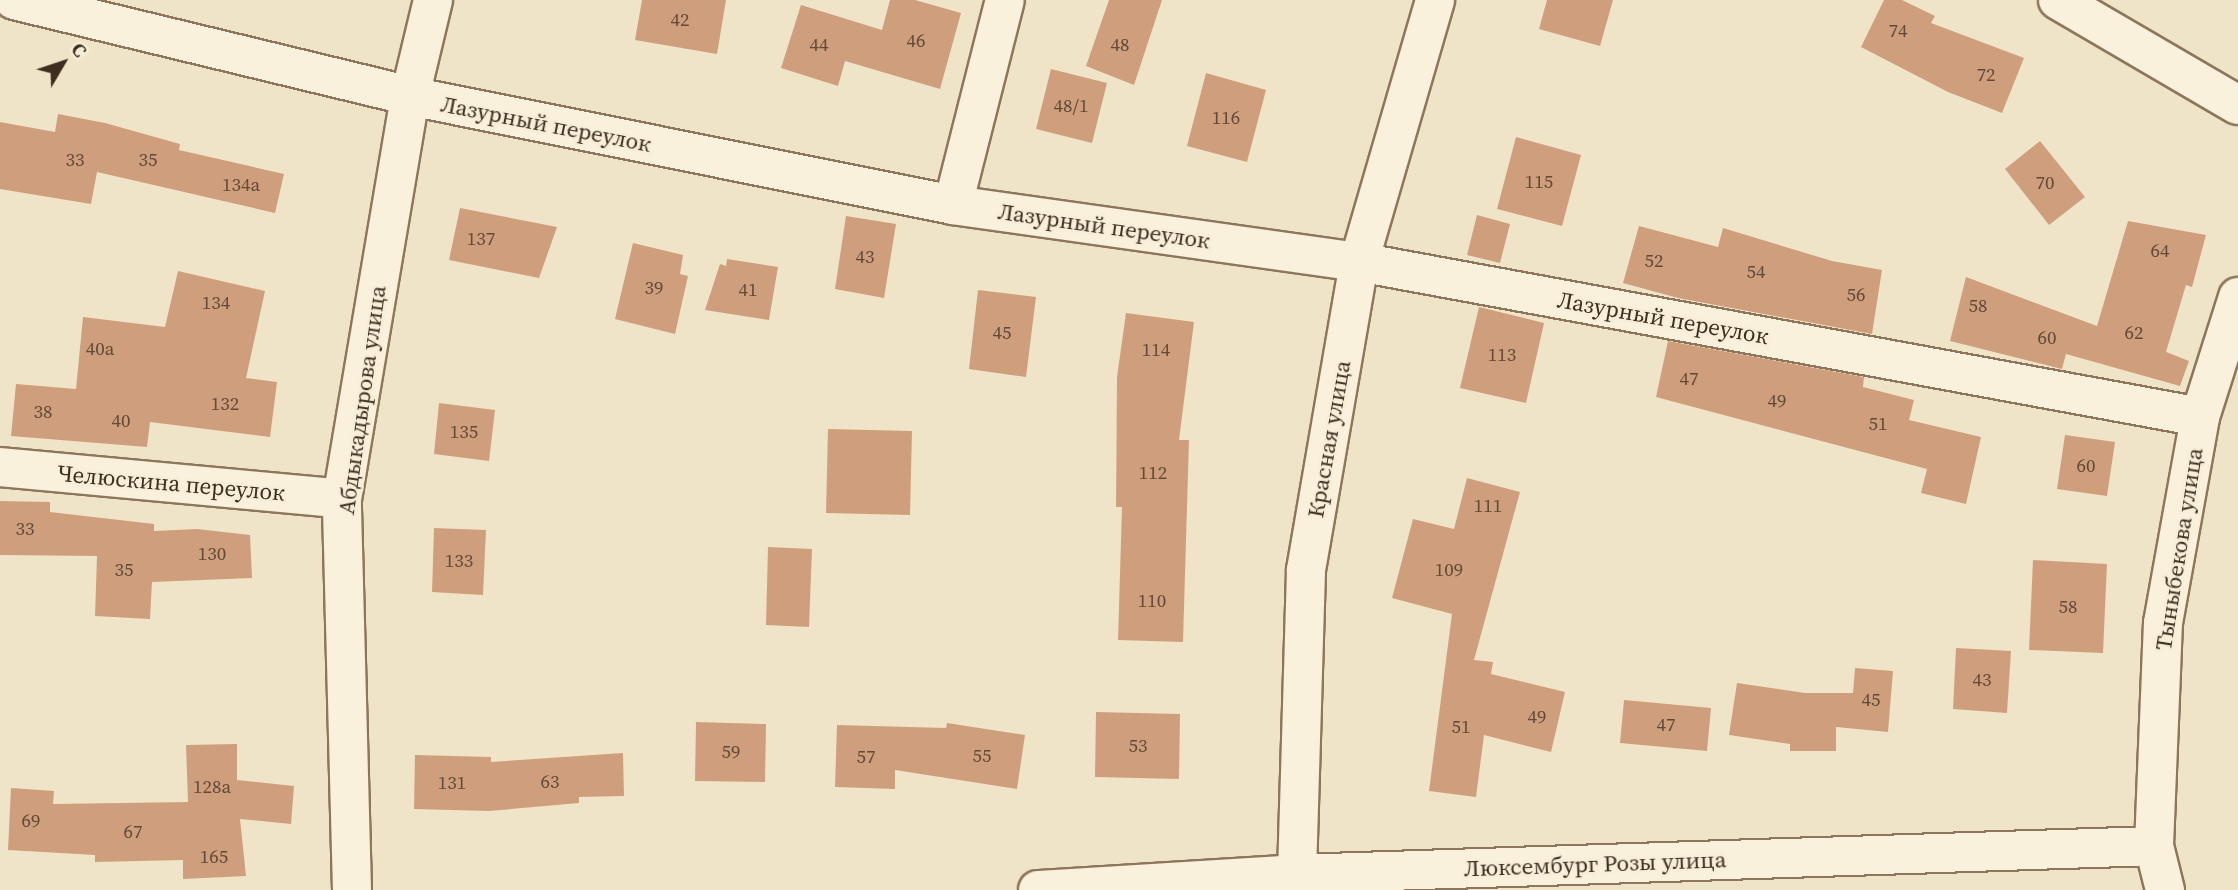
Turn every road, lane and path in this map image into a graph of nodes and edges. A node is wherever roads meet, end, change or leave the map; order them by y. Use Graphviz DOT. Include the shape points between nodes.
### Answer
graph roads {
  1 [pos="14,0"];
  2 [pos="433,0"];
  3 [pos="1005,0"];
  4 [pos="1436,0"];
  5 [pos="2058,0"];
  6 [pos="410,96"];
  7 [pos="2238,105"];
  8 [pos="953,205"];
  9 [pos="1359,262"];
  10 [pos="2238,297"];
  11 [pos="2200,417"];
  12 [pos="0,467"];
  13 [pos="342,499"];
  14 [pos="2154,846"];
  15 [pos="1299,882"];
  16 [pos="352,890"];
  17 [pos="1038,890"];
  18 [pos="2165,890"];
  1 -- 6 [label="street, Лазурный переулок"];
  2 -- 6 [label="street, Абдыкадырова улица"];
  3 -- 8 [label="street"];
  4 -- 9 [label="street, Красная улица"];
  5 -- 7 [label="street"];
  6 -- 8 [label="street, Лазурный переулок"];
  6 -- 13 [label="street, Абдыкадырова улица"];
  8 -- 9 [label="street, Лазурный переулок"];
  9 -- 11 [label="street, Лазурный переулок"];
  9 -- 15 [label="street, Красная улица" via="1306,570"];
  10 -- 11 [label="street, Тыныбекова улица"];
  11 -- 14 [label="street, Тыныбекова улица" via="2163,623"];
  12 -- 13 [label="street, Челюскина переулок"];
  13 -- 16 [label="street, Абдыкадырова улица"];
  14 -- 15 [label="street, Люксембург Розы улица"];
  14 -- 18 [label="street, Тыныбекова улица"];
  15 -- 17 [label="street, Люксембург Розы улица"];
}
